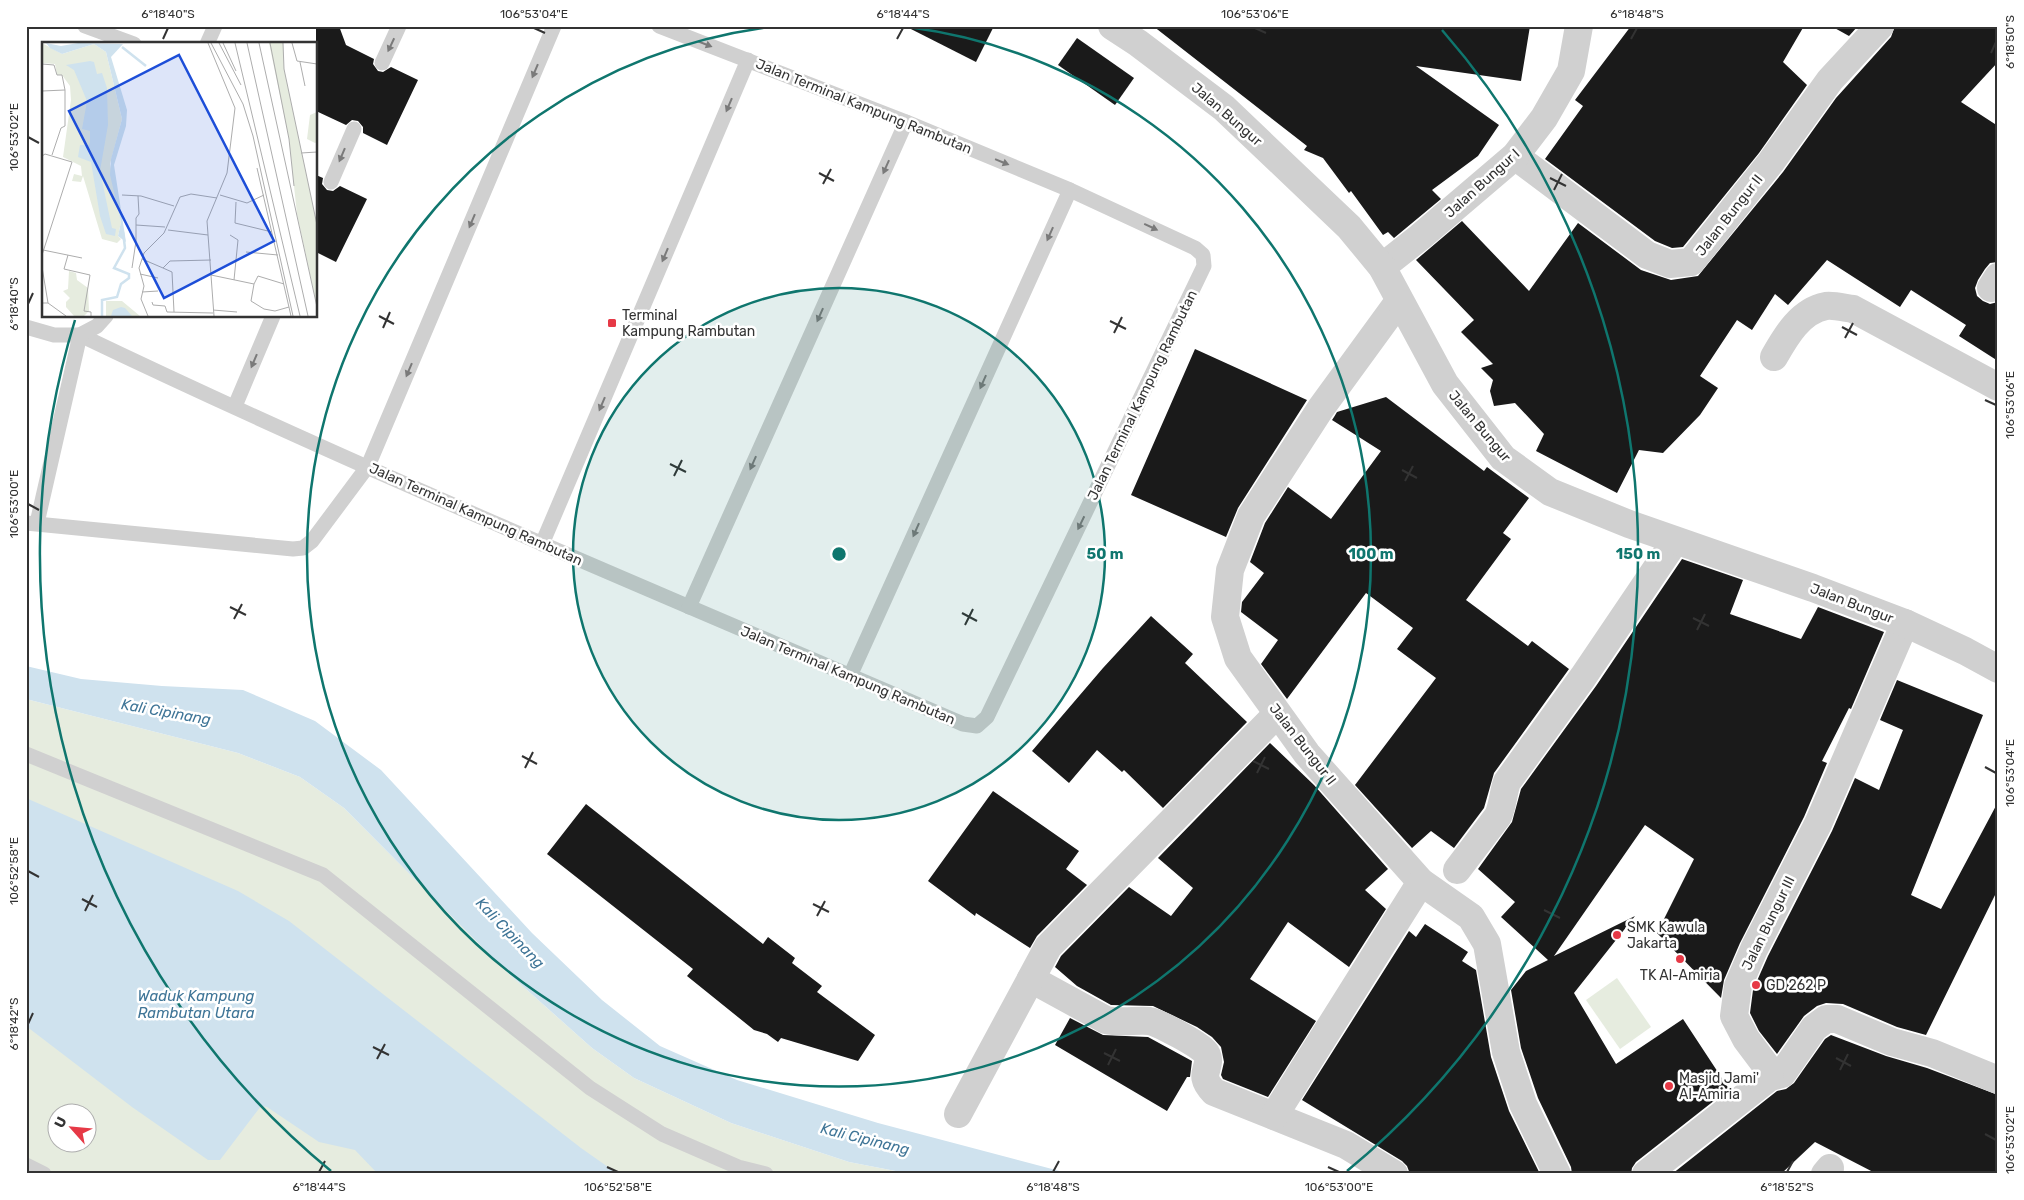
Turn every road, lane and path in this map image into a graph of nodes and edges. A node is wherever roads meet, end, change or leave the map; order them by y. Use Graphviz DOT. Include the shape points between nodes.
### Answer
graph roads {
  1 [pos="85,26"];
  2 [pos="215,26"];
  3 [pos="399,26"];
  4 [pos="554,26"];
  5 [pos="659,26"];
  6 [pos="1112,26"];
  7 [pos="1579,26"];
  8 [pos="1880,26"];
  9 [pos="129,42"];
  10 [pos="208,42"];
  11 [pos="748,60"];
  12 [pos="382,63"];
  13 [pos="906,122"];
  14 [pos="354,129"];
  15 [pos="1515,156"];
  16 [pos="331,182"];
  17 [pos="1070,190"];
  18 [pos="1382,267"];
  19 [pos="1399,301"];
  20 [pos="104,318"];
  21 [pos="272,318"];
  22 [pos="26,327"];
  23 [pos="80,335"];
  24 [pos="1774,357"];
  25 [pos="1998,387"];
  26 [pos="235,406"];
  27 [pos="368,466"];
  28 [pos="32,523"];
  29 [pos="1675,540"];
  30 [pos="542,544"];
  31 [pos="689,607"];
  32 [pos="1905,623"];
  33 [pos="1998,670"];
  34 [pos="850,676"];
  35 [pos="1277,714"];
  36 [pos="26,754"];
  37 [pos="1457,870"];
  38 [pos="1421,882"];
  39 [pos="1032,979"];
  40 [pos="1770,1077"];
  41 [pos="1998,1080"];
  42 [pos="958,1114"];
  43 [pos="1274,1116"];
  44 [pos="26,1165"];
  45 [pos="44,1174"];
  46 [pos="766,1174"];
  47 [pos="1394,1174"];
  48 [pos="1557,1174"];
  49 [pos="1646,1174"];
  1 -- 9 [label="lane"];
  2 -- 10 [label="lane"];
  3 -- 12 [label="lane, one-way"];
  4 -- 27 [label="lane, one-way"];
  5 -- 11 [label="lane, Jalan Terminal Kampung Rambutan, one-way"];
  6 -- 18 [label="street, Jalan Bungur" via="1224,108 1349,227"];
  7 -- 15 [label="street, Jalan Bungur I" via="1571,71 1544,118"];
  8 -- 15 [label="street, Jalan Bungur II" via="1830,80 1771,162 1692,262 1670,264 1647,255"];
  11 -- 13 [label="lane, Jalan Terminal Kampung Rambutan"];
  11 -- 30 [label="lane, one-way"];
  13 -- 17 [label="lane, Jalan Terminal Kampung Rambutan, one-way"];
  13 -- 31 [label="lane, one-way"];
  14 -- 16 [label="lane, one-way"];
  15 -- 18 [label="street, Jalan Bungur I"];
  17 -- 34 [label="lane, one-way"];
  17 -- 34 [label="lane, Jalan Terminal Kampung Rambutan, one-way" via="1195,248 1202,256 1204,266 987,717 977,726 963,724"];
  18 -- 19 [label="street, Jalan Bungur"];
  19 -- 29 [label="street, Jalan Bungur" via="1445,384 1504,458 1550,492"];
  19 -- 35 [label="street, Jalan Bungur II" via="1321,408 1251,516 1230,570 1225,617 1238,658"];
  20 -- 23 [label="lane"];
  21 -- 26 [label="lane, one-way"];
  22 -- 23 [label="lane, Jalan Terminal Kampung Rambutan" via="54,335"];
  23 -- 26 [label="lane, Jalan Terminal Kampung Rambutan"];
  23 -- 28 [label="lane"];
  24 -- 25 [label="street" via="1789,332 1806,314 1826,306 1853,309"];
  26 -- 27 [label="lane, Jalan Terminal Kampung Rambutan"];
  27 -- 28 [label="lane" via="312,541 303,548"];
  27 -- 30 [label="lane, Jalan Terminal Kampung Rambutan"];
  29 -- 32 [label="street, Jalan Bungur"];
  29 -- 37 [label="street" via="1583,677 1507,782 1498,816"];
  30 -- 31 [label="lane, Jalan Terminal Kampung Rambutan"];
  31 -- 34 [label="lane, Jalan Terminal Kampung Rambutan"];
  32 -- 33 [label="street, Jalan Bungur"];
  32 -- 40 [label="street, Jalan Bungur III" via="1818,824 1738,986 1734,1016"];
  35 -- 38 [label="street, Jalan Bungur II" via="1307,754"];
  35 -- 39 [label="street" via="1048,947"];
  36 -- 46 [label="lane" via="323,875 590,1088 662,1134 738,1167"];
  38 -- 43 [label="street"];
  38 -- 48 [label="street, Jalan Bungur II" via="1472,917 1487,944 1506,1052 1524,1104"];
  39 -- 42 [label="street"];
  39 -- 43 [label="street" via="1106,1020 1151,1021 1199,1046 1207,1059 1204,1079 1214,1092"];
  40 -- 41 [label="street" via="1782,1074 1814,1028 1826,1019 1837,1019"];
  40 -- 49 [label="street"];
  43 -- 47 [label="street" via="1346,1144"];
  44 -- 45 [label="lane"];
}
